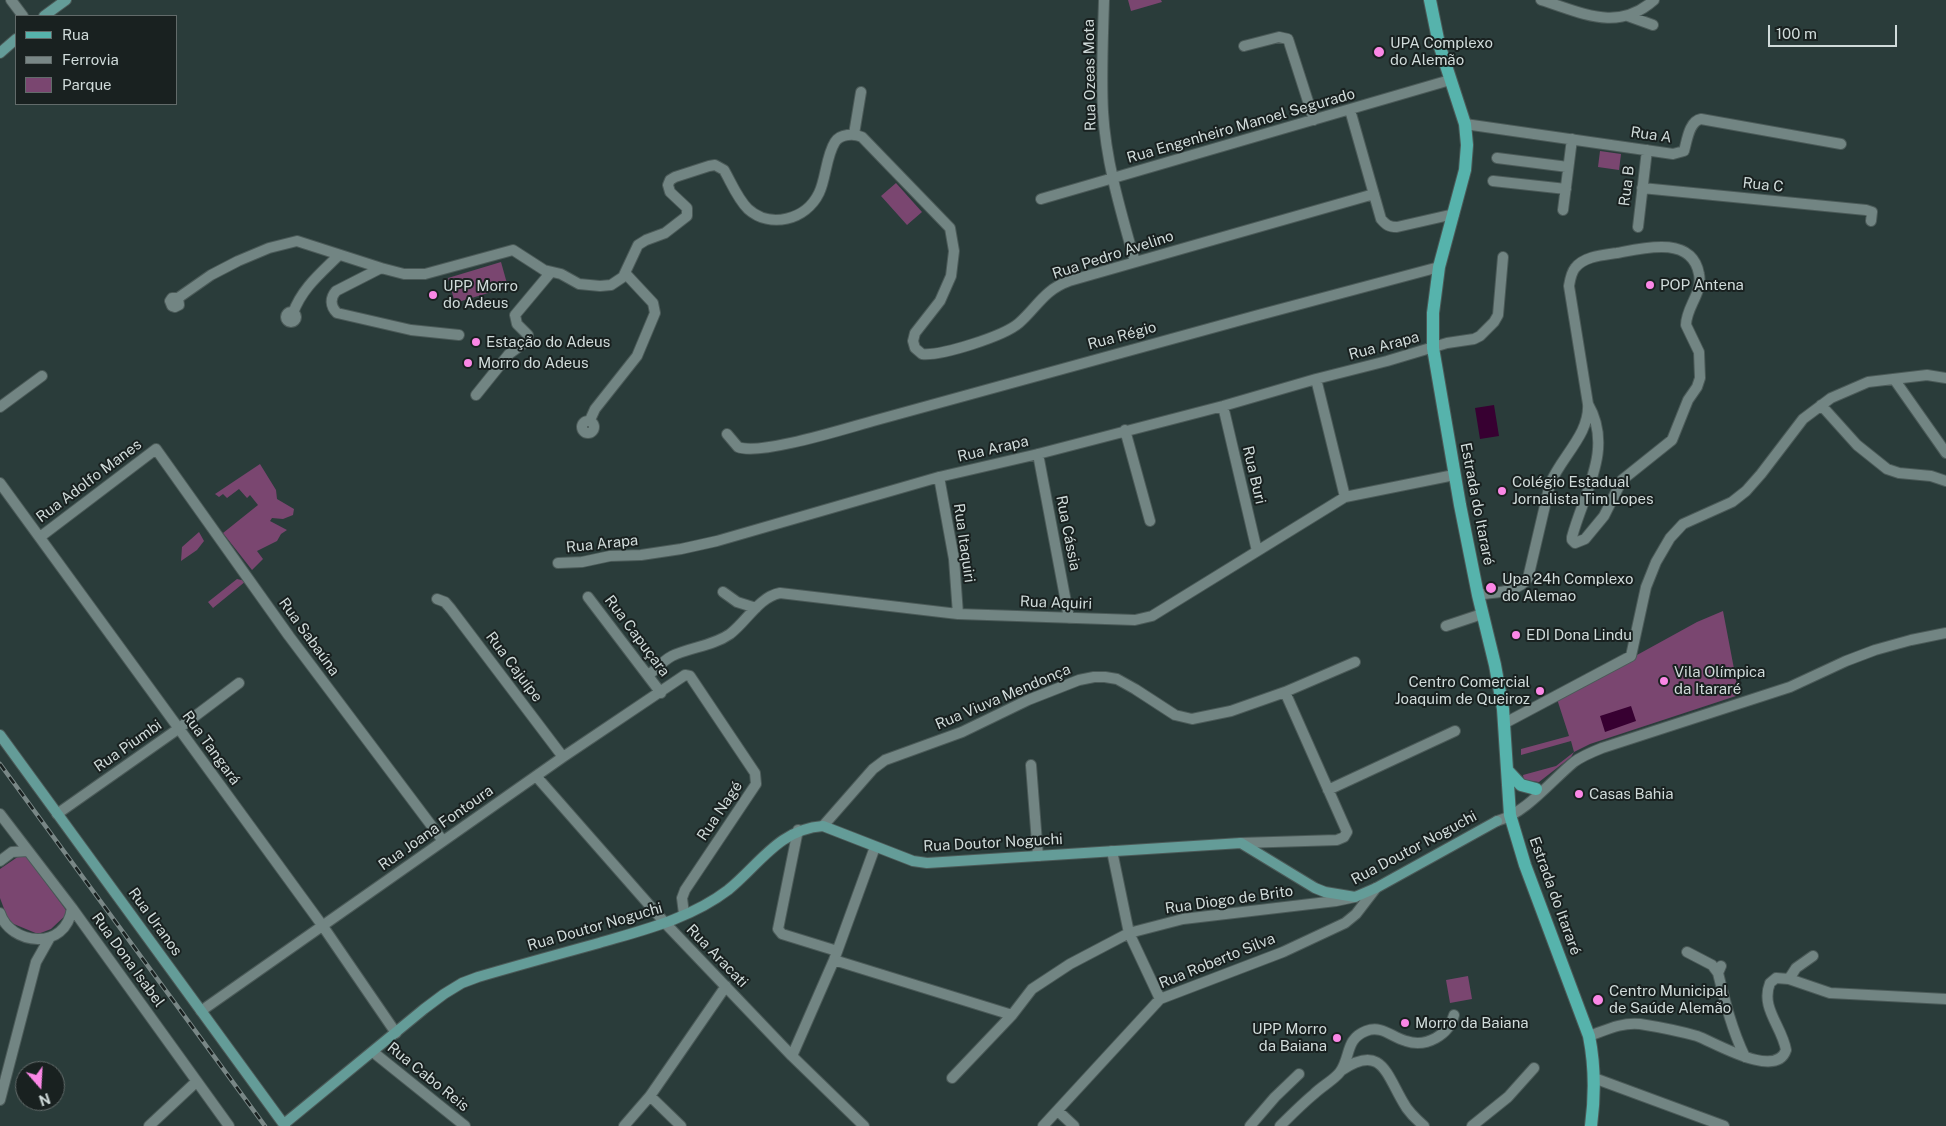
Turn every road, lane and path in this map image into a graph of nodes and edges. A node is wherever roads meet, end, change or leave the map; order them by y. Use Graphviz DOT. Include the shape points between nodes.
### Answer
graph roads {
  1 [pos="11,0"];
  2 [pos="66,0"];
  3 [pos="1104,0"];
  4 [pos="1430,0"];
  5 [pos="1541,0"];
  6 [pos="1654,0"];
  7 [pos="22,15"];
  8 [pos="45,15"];
  9 [pos="1628,16"];
  10 [pos="1653,25"];
  11 [pos="15,40"];
  12 [pos="1244,46"];
  13 [pos="0,53"];
  14 [pos="1450,80"];
  15 [pos="861,92"];
  16 [pos="1350,110"];
  17 [pos="1314,120"];
  18 [pos="1465,124"];
  19 [pos="854,134"];
  20 [pos="1572,139"];
  21 [pos="1841,144"];
  22 [pos="1647,150"];
  23 [pos="1497,158"];
  24 [pos="1568,167"];
  25 [pos="1112,178"];
  26 [pos="1493,181"];
  27 [pos="1642,188"];
  28 [pos="1566,189"];
  29 [pos="1374,194"];
  30 [pos="1040,199"];
  31 [pos="1563,210"];
  32 [pos="1454,214"];
  33 [pos="1871,221"];
  34 [pos="1638,227"];
  35 [pos="339,255"];
  36 [pos="1503,257"];
  37 [pos="1134,262"];
  38 [pos="1439,267"];
  39 [pos="381,268"];
  40 [pos="550,272"];
  41 [pos="625,273"];
  42 [pos="178,298"];
  43 [pos="293,313"];
  44 [pos="459,334"];
  45 [pos="1433,348"];
  46 [pos="42,376"];
  47 [pos="1946,378"];
  48 [pos="1316,379"];
  49 [pos="1894,379"];
  50 [pos="476,395"];
  51 [pos="1588,404"];
  52 [pos="1821,405"];
  53 [pos="1223,406"];
  54 [pos="0,407"];
  55 [pos="590,420"];
  56 [pos="1126,430"];
  57 [pos="727,434"];
  58 [pos="156,449"];
  59 [pos="1946,453"];
  60 [pos="1038,454"];
  61 [pos="1454,475"];
  62 [pos="939,477"];
  63 [pos="1946,481"];
  64 [pos="0,483"];
  65 [pos="1345,497"];
  66 [pos="1150,521"];
  67 [pos="40,537"];
  68 [pos="1257,551"];
  69 [pos="558,563"];
  70 [pos="723,592"];
  71 [pos="1478,595"];
  72 [pos="588,598"];
  73 [pos="437,599"];
  74 [pos="756,608"];
  75 [pos="958,614"];
  76 [pos="1482,614"];
  77 [pos="1069,618"];
  78 [pos="1446,626"];
  79 [pos="1946,632"];
  80 [pos="1355,662"];
  81 [pos="648,675"];
  82 [pos="690,676"];
  83 [pos="239,683"];
  84 [pos="661,692"];
  85 [pos="1285,692"];
  86 [pos="1505,723"];
  87 [pos="178,729"];
  88 [pos="1455,731"];
  89 [pos="0,735"];
  90 [pos="563,757"];
  91 [pos="1031,765"];
  92 [pos="1507,770"];
  93 [pos="536,776"];
  94 [pos="1542,787"];
  95 [pos="1328,790"];
  96 [pos="1509,812"];
  97 [pos="0,814"];
  98 [pos="57,814"];
  99 [pos="822,826"];
  100 [pos="798,830"];
  101 [pos="443,840"];
  102 [pos="1241,843"];
  103 [pos="875,847"];
  104 [pos="1112,851"];
  105 [pos="28,852"];
  106 [pos="1038,856"];
  107 [pos="0,861"];
  108 [pos="1376,888"];
  109 [pos="1355,897"];
  110 [pos="72,908"];
  111 [pos="684,914"];
  112 [pos="1,919"];
  113 [pos="666,924"];
  114 [pos="322,925"];
  115 [pos="86,928"];
  116 [pos="65,929"];
  117 [pos="1129,933"];
  118 [pos="49,938"];
  119 [pos="1687,952"];
  120 [pos="836,955"];
  121 [pos="1813,956"];
  122 [pos="1788,979"];
  123 [pos="726,986"];
  124 [pos="1946,998"];
  125 [pos="1160,999"];
  126 [pos="201,1011"];
  127 [pos="1012,1015"];
  128 [pos="1454,1015"];
  129 [pos="396,1033"];
  130 [pos="1589,1036"];
  131 [pos="373,1052"];
  132 [pos="792,1056"];
  133 [pos="1745,1057"];
  134 [pos="1534,1068"];
  135 [pos="1342,1070"];
  136 [pos="1299,1074"];
  137 [pos="952,1078"];
  138 [pos="1594,1078"];
  139 [pos="196,1082"];
  140 [pos="650,1096"];
  141 [pos="0,1100"];
  142 [pos="1058,1111"];
  143 [pos="284,1125"];
  144 [pos="149,1126"];
  145 [pos="229,1126"];
  146 [pos="465,1126"];
  147 [pos="624,1126"];
  148 [pos="681,1126"];
  149 [pos="864,1126"];
  150 [pos="1043,1126"];
  151 [pos="1074,1126"];
  152 [pos="1250,1126"];
  153 [pos="1280,1126"];
  154 [pos="1424,1126"];
  155 [pos="1472,1126"];
  156 [pos="1591,1126"];
  157 [pos="1724,1126"];
  1 -- 7 [label="street"];
  2 -- 8 [label="street"];
  3 -- 25 [label="street, Rua Ozeas Mota" via="1103,111"];
  4 -- 14 [label="main road, Estrada do Itararé"];
  5 -- 9 [label="street" via="1606,18"];
  6 -- 9 [label="street"];
  9 -- 10 [label="street"];
  11 -- 13 [label="street"];
  12 -- 17 [label="street" via="1279,37 1288,39"];
  14 -- 16 [label="street, Rua Engenheiro Manoel Segurado"];
  14 -- 18 [label="main road, Estrada do Itararé"];
  15 -- 19 [label="street"];
  16 -- 17 [label="street, Rua Engenheiro Manoel Segurado"];
  16 -- 29 [label="street"];
  17 -- 25 [label="street, Rua Engenheiro Manoel Segurado"];
  18 -- 20 [label="street, Rua A"];
  18 -- 32 [label="main road, Estrada do Itararé" via="1466,164"];
  19 -- 37 [label="street, Rua Pedro Avelino" via="862,137 950,228 954,251 951,276 940,301 915,333 913,341 922,354 933,354 996,336 1020,322 1056,286"];
  19 -- 41 [label="street" via="844,136 834,144 816,198 807,210 791,217 773,220 755,214 739,198 720,167 709,166 670,180 670,192 687,208 687,216 665,233 638,245"];
  20 -- 22 [label="street, Rua A"];
  20 -- 24 [label="street"];
  21 -- 22 [label="street, Rua A" via="1701,119 1692,124 1681,153"];
  22 -- 27 [label="street, Rua B"];
  23 -- 24 [label="street"];
  24 -- 28 [label="street"];
  25 -- 30 [label="street, Rua Engenheiro Manoel Segurado"];
  25 -- 37 [label="street, Rua Ozeas Mota"];
  26 -- 28 [label="street"];
  27 -- 33 [label="street, Rua C" via="1866,210 1872,212"];
  27 -- 34 [label="street, Rua B"];
  28 -- 31 [label="street"];
  29 -- 32 [label="street" via="1381,219 1389,227"];
  29 -- 37 [label="street, Rua Pedro Avelino"];
  32 -- 38 [label="main road, Estrada do Itararé"];
  35 -- 39 [label="street"];
  35 -- 42 [label="street" via="300,241 282,244 230,265"];
  35 -- 43 [label="street" via="306,288"];
  36 -- 45 [label="street, Rua Arapa" via="1499,310 1494,322 1478,337"];
  38 -- 45 [label="main road, Estrada do Itararé" via="1433,313"];
  38 -- 57 [label="street, Rua Régio" via="813,438 754,450 738,447"];
  39 -- 40 [label="street" via="419,275 513,250"];
  39 -- 44 [label="street" via="336,291 331,298 333,309 337,313 411,330"];
  40 -- 41 [label="street" via="579,284 600,286 616,283"];
  40 -- 50 [label="street" via="515,315 517,324 528,339 509,354"];
  41 -- 55 [label="street" via="653,303 655,313 637,356 594,409"];
  45 -- 48 [label="street, Rua Arapa"];
  45 -- 61 [label="main road, Estrada do Itararé"];
  46 -- 54 [label="street"];
  47 -- 49 [label="street" via="1926,375"];
  48 -- 53 [label="street, Rua Arapa"];
  48 -- 65 [label="street"];
  49 -- 52 [label="street" via="1868,382"];
  49 -- 59 [label="street"];
  51 -- 51 [label="street" via="1569,286 1574,269 1587,260 1644,248 1668,247 1687,254 1697,267 1700,279 1686,325 1699,352 1699,384 1688,400 1672,440 1622,480 1604,516 1584,540 1574,543 1572,537 1591,482 1600,439 1595,416"];
  51 -- 71 [label="street" via="1587,423 1550,484 1528,578 1521,587"];
  52 -- 63 [label="street" via="1857,445 1887,469"];
  52 -- 86 [label="street" via="1797,425 1761,474 1739,497 1683,524 1670,538 1646,587 1630,656"];
  53 -- 56 [label="street, Rua Arapa"];
  53 -- 68 [label="street, Rua Buri"];
  56 -- 60 [label="street, Rua Arapa"];
  56 -- 66 [label="street"];
  58 -- 67 [label="street, Rua Adolfo Manes"];
  58 -- 101 [label="street, Rua Sabaúna" via="289,636"];
  60 -- 62 [label="street, Rua Arapa"];
  60 -- 77 [label="street, Rua Cássia"];
  61 -- 65 [label="street, Rua Aquiri"];
  61 -- 71 [label="main road, Estrada do Itararé"];
  62 -- 69 [label="street, Rua Arapa" via="708,543 641,555"];
  62 -- 75 [label="street, Rua Itaquiri" via="954,559"];
  64 -- 67 [label="street, Rua Tangará"];
  65 -- 68 [label="street, Rua Aquiri"];
  67 -- 87 [label="street, Rua Tangará"];
  68 -- 77 [label="street, Rua Aquiri" via="1152,616 1135,620"];
  70 -- 74 [label="street"];
  71 -- 76 [label="main road, Estrada do Itararé"];
  72 -- 81 [label="street, Rua Capuçara"];
  73 -- 90 [label="street, Rua Cajuípe" via="451,609"];
  74 -- 75 [label="street, Rua Aquiri" via="766,597 789,593"];
  74 -- 81 [label="street, Rua Aquiri" via="728,636 674,655"];
  75 -- 77 [label="street, Rua Aquiri"];
  76 -- 78 [label="street"];
  76 -- 86 [label="main road, Estrada do Itararé"];
  79 -- 94 [label="street, Rua Doutor Noguchi" via="1875,650 1790,687 1602,748 1576,761"];
  80 -- 85 [label="street, Rua Viuva Mendonça"];
  81 -- 84 [label="street, Rua Capuçara"];
  82 -- 84 [label="street, Rua Joana Fontoura" via="686,675"];
  82 -- 111 [label="street, Rua Nagé" via="757,780 685,890 682,898"];
  83 -- 87 [label="street, Rua Piumbi"];
  84 -- 90 [label="street, Rua Joana Fontoura"];
  85 -- 95 [label="street"];
  85 -- 99 [label="street, Rua Viuva Mendonça" via="1231,711 1192,720 1174,715 1116,679 1105,676 1079,680 953,735 885,760"];
  86 -- 92 [label="main road, Estrada do Itararé"];
  87 -- 98 [label="street, Rua Piumbi"];
  87 -- 114 [label="street, Rua Tangará"];
  88 -- 95 [label="street"];
  89 -- 98 [label="street, Rua Uranos"];
  90 -- 93 [label="street, Rua Joana Fontoura"];
  91 -- 106 [label="street"];
  92 -- 94 [label="main road" via="1521,785"];
  92 -- 96 [label="main road, Estrada do Itararé"];
  93 -- 101 [label="street, Rua Joana Fontoura"];
  93 -- 113 [label="street, Rua Aracati"];
  94 -- 96 [label="street, Rua Doutor Noguchi"];
  95 -- 102 [label="street" via="1347,832 1344,837 1337,840"];
  96 -- 108 [label="street, Rua Doutor Noguchi"];
  96 -- 130 [label="main road, Estrada do Itararé" via="1524,865"];
  97 -- 105 [label="street, Rua Dona Isabel"];
  98 -- 126 [label="street, Rua Uranos"];
  99 -- 100 [label="street, Rua Doutor Noguchi"];
  99 -- 103 [label="street, Rua Doutor Noguchi"];
  100 -- 111 [label="street, Rua Doutor Noguchi" via="761,857 727,890"];
  100 -- 120 [label="street" via="778,930"];
  101 -- 114 [label="street, Rua Joana Fontoura"];
  102 -- 104 [label="street, Rua Doutor Noguchi"];
  102 -- 109 [label="street, Rua Doutor Noguchi" via="1315,888"];
  103 -- 106 [label="street, Rua Doutor Noguchi" via="927,863"];
  103 -- 120 [label="street"];
  104 -- 106 [label="street, Rua Doutor Noguchi"];
  104 -- 117 [label="street"];
  105 -- 107 [label="street" via="12,852"];
  105 -- 110 [label="street, Rua Dona Isabel"];
  108 -- 109 [label="street, Rua Doutor Noguchi"];
  108 -- 125 [label="street, Rua Roberto Silva" via="1345,923 1283,952"];
  109 -- 117 [label="street, Rua Diogo de Brito" via="1183,919"];
  110 -- 115 [label="street, Rua Dona Isabel"];
  110 -- 116 [label="street"];
  111 -- 113 [label="street, Rua Doutor Noguchi"];
  112 -- 118 [label="street" via="22,935"];
  113 -- 123 [label="street, Rua Aracati"];
  113 -- 129 [label="street, Rua Doutor Noguchi" via="462,983 430,1004"];
  114 -- 126 [label="street, Rua Joana Fontoura"];
  114 -- 129 [label="street, Rua Tangará"];
  115 -- 116 [label="street"];
  115 -- 139 [label="street, Rua Dona Isabel"];
  116 -- 118 [label="street"];
  117 -- 125 [label="street"];
  117 -- 127 [label="street, Rua Diogo de Brito" via="1090,952 1046,980 1027,995"];
  118 -- 141 [label="street" via="36,962"];
  119 -- 133 [label="street" via="1719,969 1731,1024"];
  120 -- 127 [label="street"];
  120 -- 132 [label="street"];
  121 -- 122 [label="street" via="1796,968"];
  122 -- 124 [label="street" via="1830,993"];
  122 -- 133 [label="street" via="1771,981 1766,997 1785,1052 1775,1060"];
  123 -- 132 [label="street, Rua Aracati"];
  123 -- 140 [label="street"];
  125 -- 142 [label="street, Rua Roberto Silva"];
  126 -- 143 [label="street, Rua Uranos"];
  127 -- 137 [label="street, Rua Diogo de Brito"];
  128 -- 135 [label="street" via="1444,1033 1426,1041 1410,1043 1376,1029 1361,1034 1351,1042"];
  129 -- 131 [label="street, Rua Doutor Noguchi"];
  130 -- 133 [label="street" via="1616,1026 1640,1024 1698,1037"];
  130 -- 138 [label="main road, Estrada do Itararé"];
  131 -- 143 [label="street, Rua Doutor Noguchi"];
  131 -- 146 [label="street, Rua Cabo Reis"];
  132 -- 149 [label="street, Rua Aracati"];
  134 -- 155 [label="street"];
  135 -- 153 [label="street"];
  135 -- 154 [label="street" via="1358,1060 1374,1060 1387,1072 1406,1108"];
  136 -- 152 [label="street"];
  138 -- 156 [label="main road, Estrada do Itararé"];
  138 -- 157 [label="street"];
  139 -- 144 [label="street"];
  139 -- 145 [label="street, Rua Dona Isabel"];
  140 -- 147 [label="street"];
  140 -- 148 [label="street"];
  142 -- 150 [label="street, Rua Roberto Silva"];
  142 -- 151 [label="street"];
}
